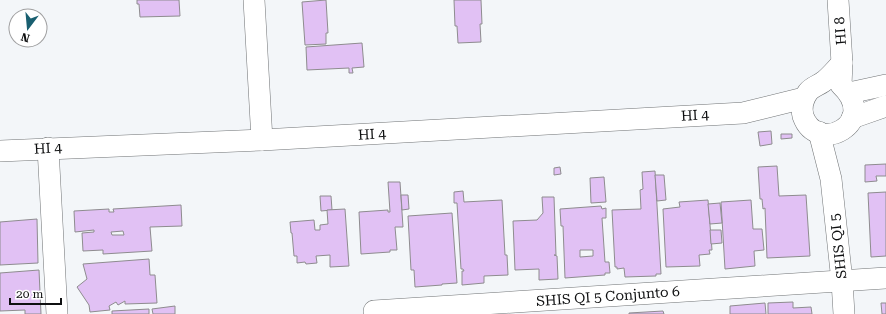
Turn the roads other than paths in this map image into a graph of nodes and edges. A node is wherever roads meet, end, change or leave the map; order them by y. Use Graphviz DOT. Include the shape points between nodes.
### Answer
graph roads {
  1 [pos="254,0"];
  2 [pos="838,0"];
  3 [pos="842,63"];
  4 [pos="886,85"];
  5 [pos="849,93"];
  6 [pos="804,98"];
  7 [pos="886,106"];
  8 [pos="743,113"];
  9 [pos="846,125"];
  10 [pos="812,126"];
  11 [pos="262,140"];
  12 [pos="48,148"];
  13 [pos="0,150"];
  14 [pos="831,179"];
  15 [pos="886,278"];
  16 [pos="842,281"];
  17 [pos="374,311"];
  18 [pos="58,314"];
  19 [pos="844,314"];
  1 -- 11 [label="street"];
  2 -- 3 [label="street, HI 8"];
  3 -- 5 [label="street, HI 8" via="841,86"];
  3 -- 6 [label="street" via="822,83 814,86"];
  4 -- 5 [label="street"];
  5 -- 9 [label="street, SHIS QI 5" via="854,110"];
  6 -- 8 [label="street, HI 4"];
  6 -- 10 [label="street, SHIS QI 5" via="803,113"];
  7 -- 9 [label="street"];
  8 -- 10 [label="street, HI 4"];
  8 -- 11 [label="street, HI 4"];
  9 -- 10 [label="street, HI 4" via="830,134"];
  9 -- 14 [label="street, SHIS QI 5"];
  10 -- 14 [label="street, SHIS QI 5"];
  11 -- 12 [label="street, HI 4"];
  12 -- 13 [label="street, HI 4"];
  12 -- 18 [label="street"];
  14 -- 16 [label="street, SHIS QI 5"];
  15 -- 16 [label="street, SHIS QI 5 Conjunto 6"];
  16 -- 17 [label="street, SHIS QI 5 Conjunto 6"];
  16 -- 19 [label="street, SHIS QI 5"];
}
